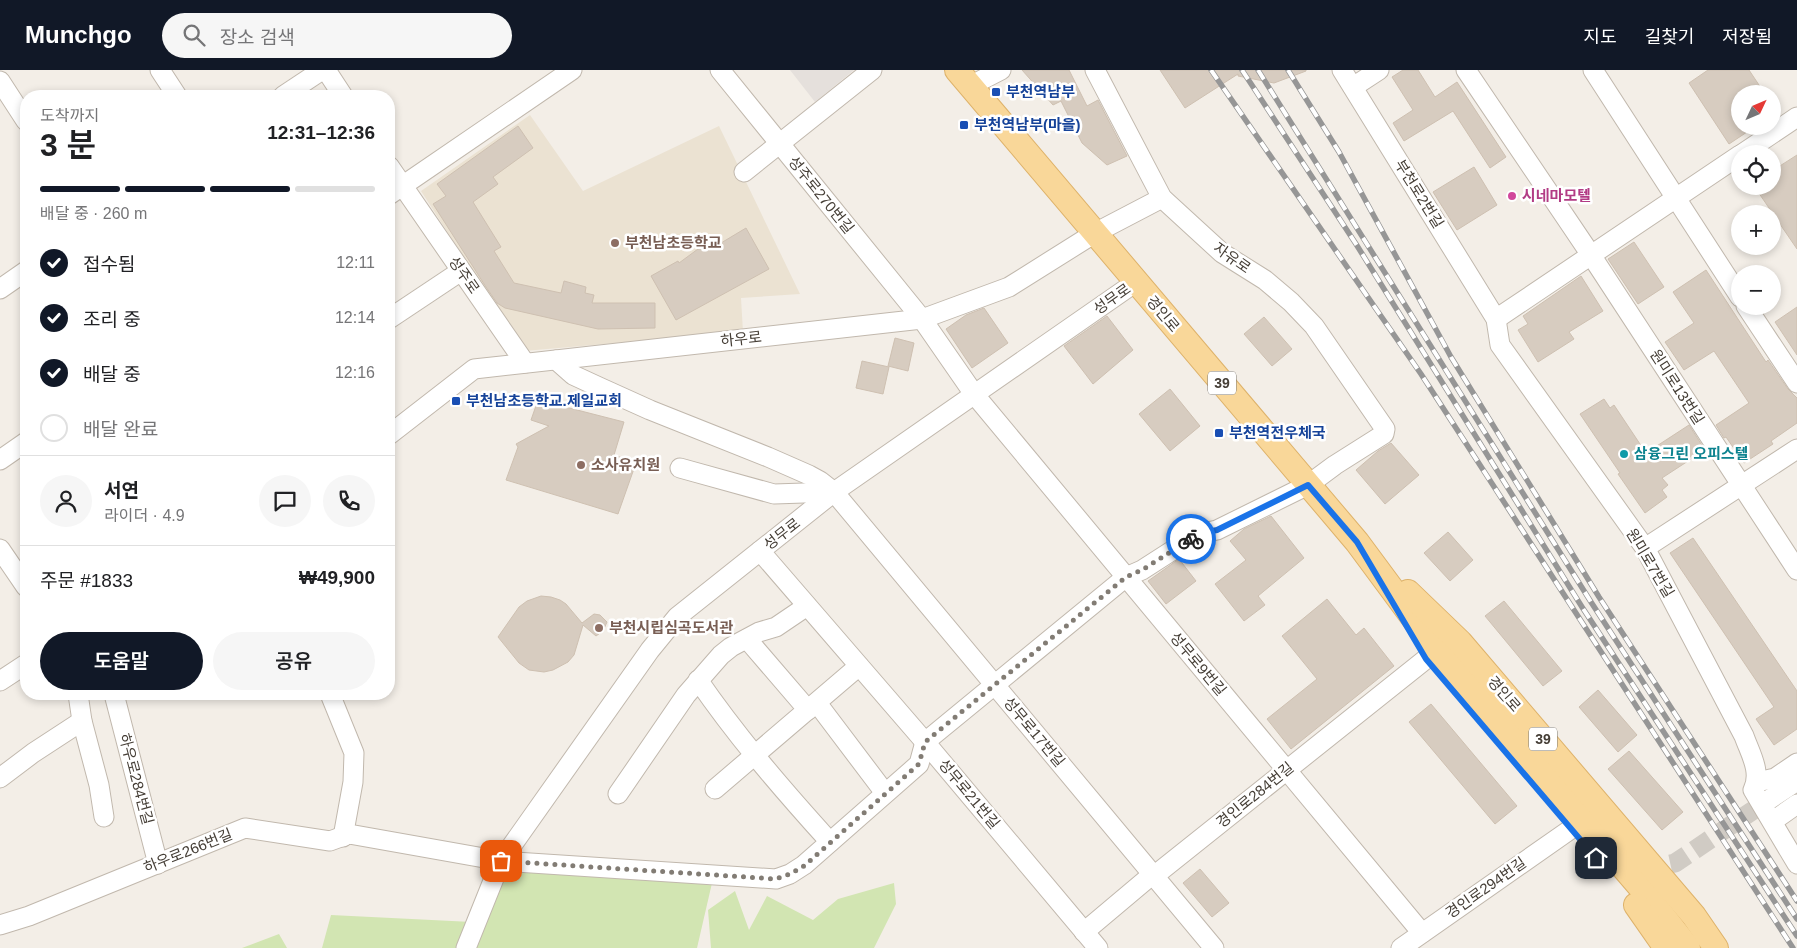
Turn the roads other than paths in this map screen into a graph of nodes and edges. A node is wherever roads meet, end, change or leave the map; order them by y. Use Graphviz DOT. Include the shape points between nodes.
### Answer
graph roads {
  1 [pos="160,70"];
  2 [pos="322,70"];
  3 [pos="326,70"];
  4 [pos="572,70"];
  5 [pos="720,70"];
  6 [pos="872,70"];
  7 [pos="1001,70"];
  8 [pos="1095,70"];
  9 [pos="1342,70"];
  10 [pos="1379,70"];
  11 [pos="1466,70"];
  12 [pos="1593,70"];
  13 [pos="964,78"];
  14 [pos="0,81"];
  15 [pos="1353,87"];
  16 [pos="173,90"];
  17 [pos="292,90"];
  18 [pos="339,90"];
  19 [pos="20,111"];
  20 [pos="1797,117"];
  21 [pos="780,143"];
  22 [pos="1755,145"];
  23 [pos="1731,161"];
  24 [pos="744,172"];
  25 [pos="395,191"];
  26 [pos="1162,198"];
  27 [pos="1675,198"];
  28 [pos="1095,233"];
  29 [pos="1591,255"];
  30 [pos="461,271"];
  31 [pos="20,275"];
  32 [pos="1136,282"];
  33 [pos="1731,283"];
  34 [pos="0,288"];
  35 [pos="395,315"];
  36 [pos="1752,315"];
  37 [pos="922,319"];
  38 [pos="1496,319"];
  39 [pos="556,360"];
  40 [pos="525,363"];
  41 [pos="1797,383"];
  42 [pos="974,394"];
  43 [pos="395,430"];
  44 [pos="20,446"];
  45 [pos="1797,449"];
  46 [pos="0,460"];
  47 [pos="680,468"];
  48 [pos="1308,485"];
  49 [pos="1742,485"];
  50 [pos="834,492"];
  51 [pos="1357,542"];
  52 [pos="1645,548"];
  53 [pos="0,549"];
  54 [pos="760,551"];
  55 [pos="1797,570"];
  56 [pos="20,571"];
  57 [pos="1126,577"];
  58 [pos="807,606"];
  59 [pos="747,639"];
  60 [pos="1426,659"];
  61 [pos="859,666"];
  62 [pos="20,668"];
  63 [pos="698,680"];
  64 [pos="0,681"];
  65 [pos="996,686"];
  66 [pos="79,700"];
  67 [pos="116,700"];
  68 [pos="332,700"];
  69 [pos="812,706"];
  70 [pos="82,721"];
  71 [pos="925,742"];
  72 [pos="755,755"];
  73 [pos="1797,763"];
  74 [pos="1286,770"];
  75 [pos="0,778"];
  76 [pos="1797,781"];
  77 [pos="1757,782"];
  78 [pos="715,789"];
  79 [pos="618,794"];
  80 [pos="886,794"];
  81 [pos="1768,801"];
  82 [pos="1797,804"];
  83 [pos="104,817"];
  84 [pos="1773,821"];
  85 [pos="1571,829"];
  86 [pos="343,837"];
  87 [pos="830,842"];
  88 [pos="501,861"];
  89 [pos="1628,863"];
  90 [pos="158,864"];
  91 [pos="1797,864"];
  92 [pos="1154,876"];
  93 [pos="1660,901"];
  94 [pos="0,925"];
  95 [pos="1084,932"];
  96 [pos="1422,933"];
  97 [pos="466,948"];
  98 [pos="1098,948"];
  99 [pos="1214,948"];
  100 [pos="1401,948"];
  101 [pos="1666,948"];
  102 [pos="1688,948"];
  103 [pos="1694,948"];
  104 [pos="1716,948"];
  1 -- 16 [label="street"];
  2 -- 17 [label="street"];
  3 -- 18 [label="street"];
  4 -- 25 [label="street"];
  5 -- 21 [label="street, 성주로270번길"];
  6 -- 21 [label="street"];
  7 -- 13 [label="street, 경인로"];
  8 -- 26 [label="street, 자유로"];
  9 -- 15 [label="street, 부천로2번길"];
  10 -- 15 [label="street"];
  11 -- 29 [label="street, 원미로13번길"];
  12 -- 27 [label="street"];
  13 -- 28 [label="main road, 경인로 / 39"];
  14 -- 19 [label="street"];
  15 -- 38 [label="street, 부천로2번길"];
  20 -- 22 [label="street"];
  21 -- 24 [label="street"];
  21 -- 37 [label="street, 성주로270번길"];
  23 -- 27 [label="street"];
  25 -- 30 [label="street, 성주로"];
  26 -- 28 [label="street, 하우로"];
  26 -- 48 [label="street, 자유로" via="1222,254 1265,280 1291,302 1314,326 1385,429 1384,434 1334,464"];
  27 -- 29 [label="street"];
  27 -- 33 [label="street"];
  28 -- 32 [label="main road, 경인로 / 39"];
  28 -- 37 [label="street, 하우로" via="1009,287"];
  29 -- 38 [label="street"];
  29 -- 49 [label="street, 원미로13번길"];
  30 -- 35 [label="street"];
  30 -- 40 [label="street, 성주로"];
  31 -- 34 [label="street"];
  32 -- 42 [label="street, 성무로"];
  32 -- 48 [label="main road, 경인로 / 39"];
  36 -- 41 [label="street"];
  37 -- 39 [label="street, 하우로"];
  37 -- 42 [label="street, 성주로270번길"];
  38 -- 52 [label="street, 원미로7번길" via="1500,345"];
  39 -- 40 [label="street, 하우로"];
  39 -- 50 [label="street, 성무로17번길" via="573,375 768,457 820,481"];
  40 -- 43 [label="street, 하우로" via="474,369"];
  42 -- 50 [label="street, 성무로"];
  42 -- 57 [label="street, 성무로9번길"];
  44 -- 46 [label="street"];
  45 -- 49 [label="street"];
  47 -- 50 [label="street" via="774,494"];
  48 -- 51 [label="main road, 경인로 / 39"];
  48 -- 57 [label="street" via="1217,530 1198,534"];
  49 -- 52 [label="street"];
  49 -- 55 [label="street, 원미로13번길"];
  50 -- 54 [label="street, 성무로"];
  50 -- 65 [label="street, 성무로17번길"];
  51 -- 60 [label="main road, 경인로 / 39"];
  51 -- 89 [label="street" via="1454,652"];
  51 -- 102 [label="main road, 경인로 / 39" via="1437,650 1641,888"];
  51 -- 104 [label="main road, 경인로 / 39" via="1460,642 1694,916"];
  52 -- 77 [label="street, 원미로7번길" via="1744,736 1756,769"];
  53 -- 56 [label="street"];
  54 -- 58 [label="street, 성무로21번길"];
  54 -- 88 [label="street, 성무로" via="677,617 650,650"];
  57 -- 65 [label="street"];
  57 -- 74 [label="street, 성무로9번길"];
  58 -- 59 [label="street" via="776,626"];
  58 -- 61 [label="street, 성무로21번길"];
  59 -- 63 [label="street" via="726,651"];
  59 -- 69 [label="street"];
  60 -- 74 [label="street, 경인로284번길"];
  60 -- 85 [label="main road, 경인로 / 39"];
  61 -- 69 [label="street"];
  61 -- 71 [label="street, 성무로21번길"];
  62 -- 64 [label="street"];
  63 -- 72 [label="street" via="726,721"];
  63 -- 79 [label="street"];
  65 -- 71 [label="street"];
  65 -- 92 [label="street, 성무로17번길"];
  66 -- 70 [label="street"];
  67 -- 90 [label="street, 하우로284번길"];
  68 -- 86 [label="street" via="354,753 353,782"];
  69 -- 72 [label="street"];
  69 -- 80 [label="street"];
  70 -- 75 [label="street"];
  70 -- 83 [label="street"];
  71 -- 80 [label="street, 하우로266번길" via="919,764"];
  71 -- 95 [label="street, 성무로21번길"];
  72 -- 78 [label="street"];
  72 -- 87 [label="street"];
  73 -- 77 [label="street" via="1775,778"];
  74 -- 92 [label="street, 경인로284번길"];
  74 -- 96 [label="street, 성무로9번길"];
  76 -- 81 [label="street"];
  77 -- 84 [label="street, 원미로7번길" via="1753,790"];
  80 -- 87 [label="street, 하우로266번길"];
  82 -- 84 [label="street"];
  84 -- 91 [label="street"];
  85 -- 96 [label="street, 경인로294번길"];
  85 -- 101 [label="main road, 경인로 / 39" via="1633,902"];
  86 -- 88 [label="street, 하우로266번길" via="349,834"];
  86 -- 90 [label="street, 하우로266번길" via="330,841 245,828"];
  87 -- 88 [label="street, 하우로266번길" via="804,866 776,879"];
  88 -- 97 [label="street, 성무로"];
  90 -- 94 [label="street, 하우로266번길"];
  92 -- 95 [label="street, 경인로284번길"];
  92 -- 99 [label="street, 성무로17번길"];
  93 -- 103 [label="street"];
  95 -- 98 [label="street, 성무로21번길"];
  96 -- 100 [label="street, 경인로294번길"];
}
